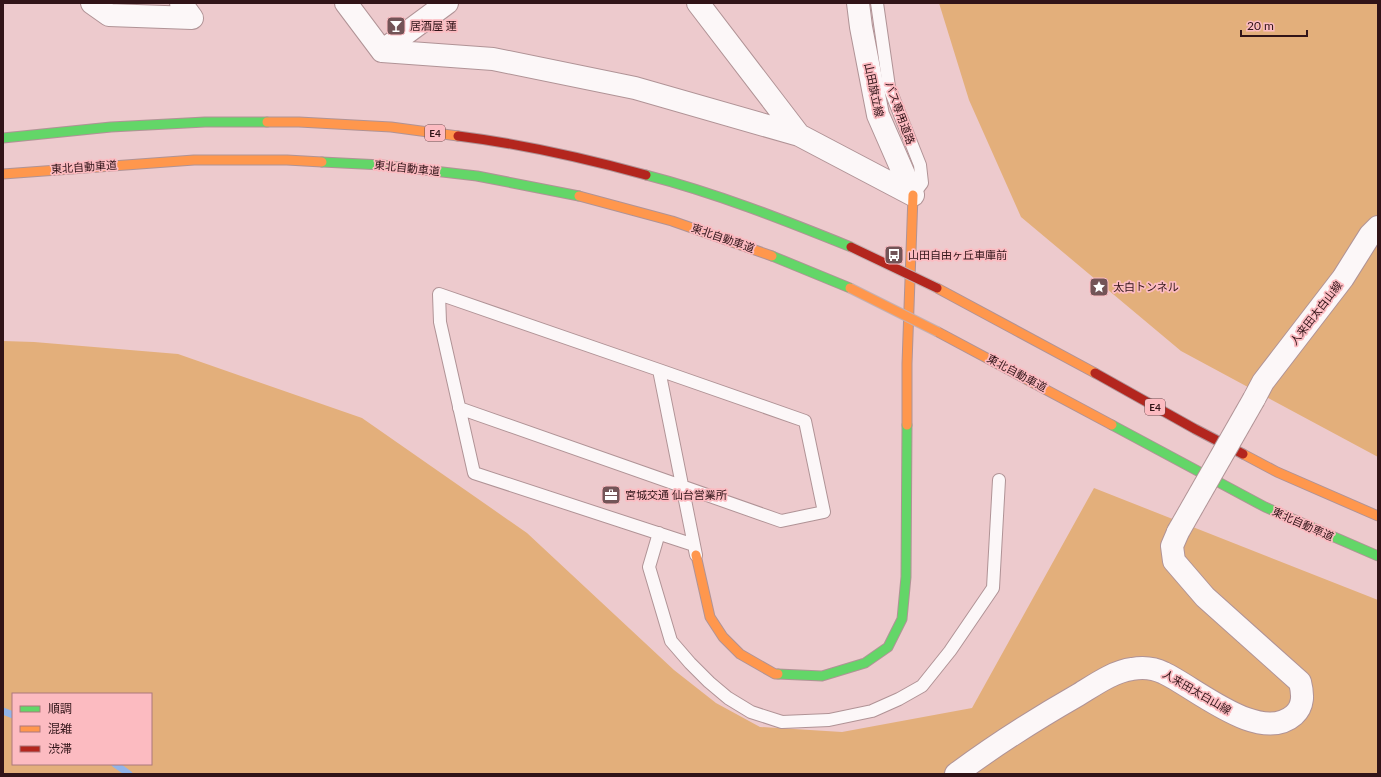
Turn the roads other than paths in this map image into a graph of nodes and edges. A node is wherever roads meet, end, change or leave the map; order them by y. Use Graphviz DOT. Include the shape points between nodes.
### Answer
graph roads {
  1 [pos="92,3"];
  2 [pos="181,3"];
  3 [pos="346,3"];
  4 [pos="447,3"];
  5 [pos="698,3"];
  6 [pos="858,3"];
  7 [pos="877,3"];
  8 [pos="382,51"];
  9 [pos="799,135"];
  10 [pos="3,138"];
  11 [pos="3,174"];
  12 [pos="912,195"];
  13 [pos="1378,227"];
  14 [pos="659,370"];
  15 [pos="459,408"];
  16 [pos="999,480"];
  17 [pos="682,486"];
  18 [pos="1378,516"];
  19 [pos="659,533"];
  20 [pos="695,550"];
  21 [pos="1378,556"];
  22 [pos="956,774"];
  1 -- 2 [label="street" via="109,15 192,18"];
  3 -- 8 [label="street"];
  4 -- 8 [label="street"];
  5 -- 9 [label="street"];
  6 -- 12 [label="street, 山田旗立線" via="878,115"];
  7 -- 12 [label="lane, バス専用道路" via="889,87 920,165 922,183"];
  8 -- 9 [label="street" via="493,59 635,88"];
  9 -- 12 [label="street"];
  10 -- 18 [label="main road, E4, bridge" via="127,126 205,122 298,122 391,128 485,140 579,157 670,181 766,213 851,247 937,288 1277,472"];
  11 -- 21 [label="main road, 東北自動車道, bridge" via="194,160 287,160 382,165 477,176 573,194 672,221 766,253 850,288 1073,403 1170,458 1265,507"];
  12 -- 20 [label="main road" via="907,364 906,576 902,619 888,647 865,663 822,676 775,674 740,654 723,637 710,617"];
  13 -- 22 [label="street, 人来田太白山線, bridge" via="1370,235 1343,278 1262,382 1172,546 1174,561 1205,597 1300,682 1303,692 1302,705 1297,712 1288,720 1271,725 1258,723 1234,714 1164,673 1152,668 1130,669 1097,684 1039,717"];
  14 -- 15 [label="lane" via="439,294 440,322"];
  14 -- 17 [label="lane"];
  14 -- 17 [label="lane" via="805,421 824,512 781,521"];
  15 -- 17 [label="lane"];
  15 -- 19 [label="lane" via="474,473"];
  16 -- 19 [label="lane" via="993,588 950,651 922,686 900,699 872,711 829,720 782,722 751,712 709,682 670,641 649,567"];
  17 -- 20 [label="lane"];
  19 -- 20 [label="lane"];
}
